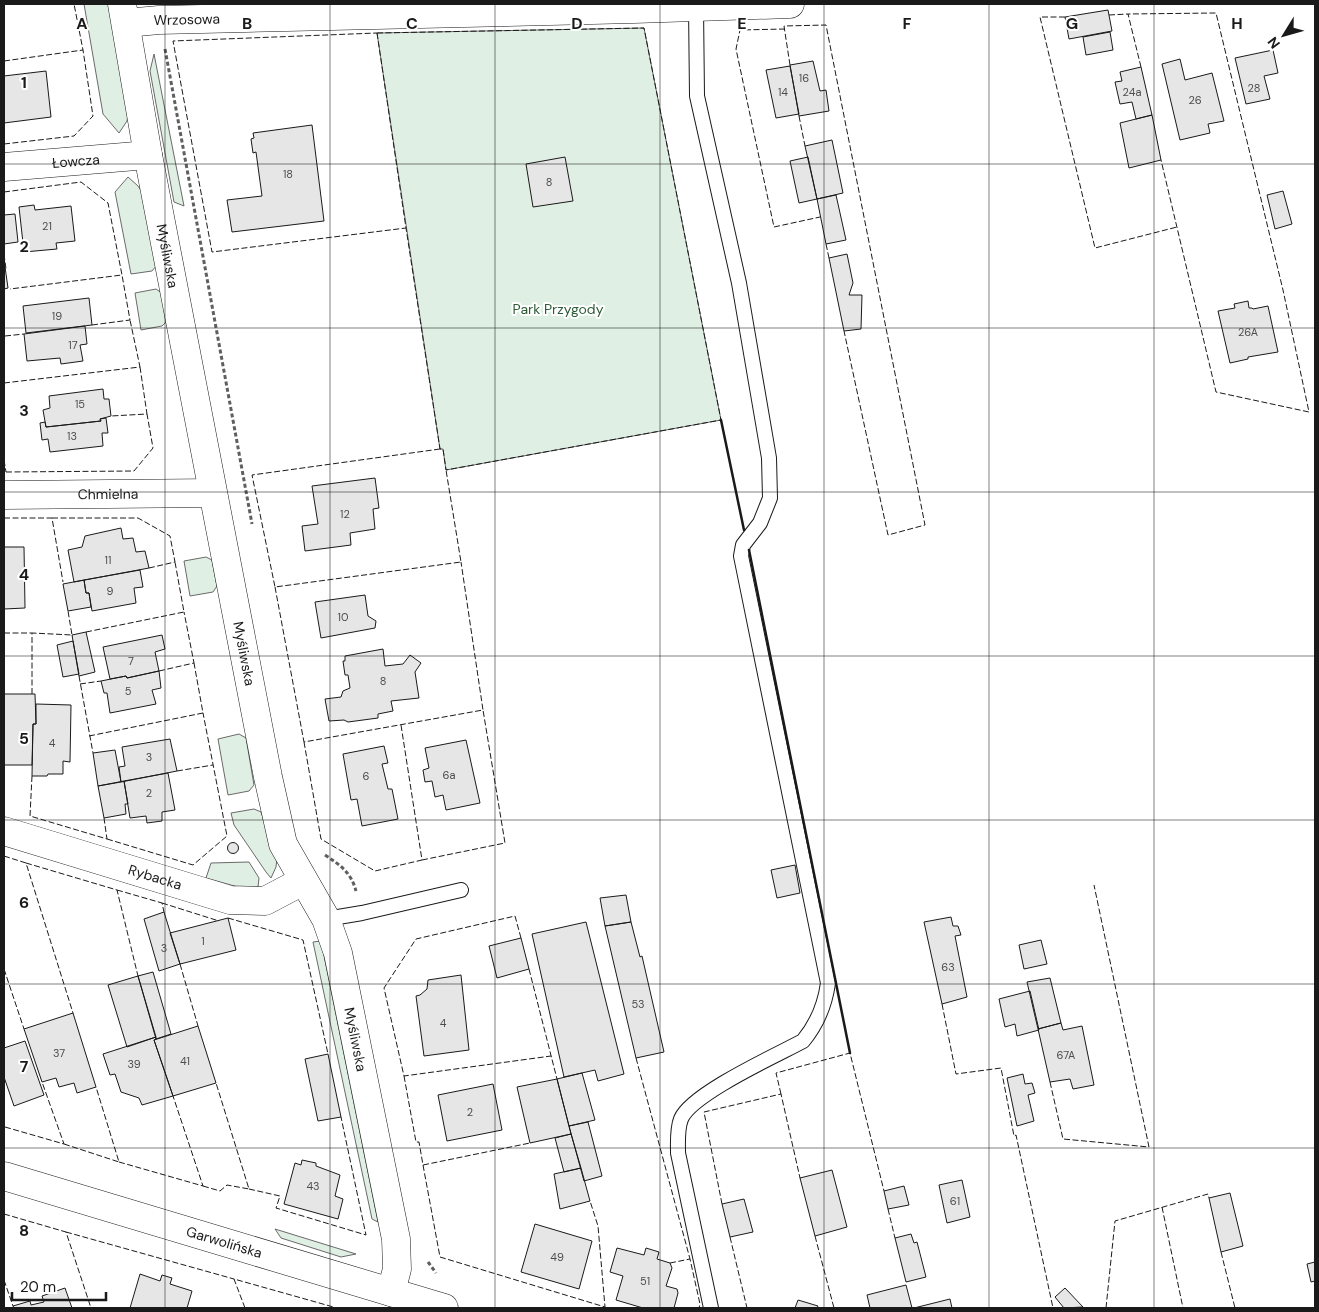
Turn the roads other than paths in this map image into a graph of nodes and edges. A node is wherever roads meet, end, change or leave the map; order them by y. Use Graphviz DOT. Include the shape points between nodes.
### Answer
graph roads {
  1 [pos="790,4"];
  2 [pos="696,7"];
  3 [pos="124,13"];
  4 [pos="148,155"];
  5 [pos="4,167"];
  6 [pos="212,493"];
  7 [pos="4,496"];
  8 [pos="4,831"];
  9 [pos="303,881"];
  10 [pos="461,890"];
  11 [pos="326,919"];
  12 [pos="4,1176"];
  13 [pos="391,1292"];
  14 [pos="444,1308"];
  15 [pos="711,1308"];
  1 -- 2 [label="street, Wrzosowa"];
  2 -- 3 [label="street, Wrzosowa" via="159,20"];
  2 -- 15 [label="lane" via="697,96 739,283 768,458 770,498 760,523 743,545 741,556 828,983 825,1002 803,1042 715,1087 689,1107 681,1118 678,1153"];
  3 -- 4 [label="street, Myśliwska"];
  4 -- 5 [label="street, Łowcza"];
  4 -- 6 [label="street, Myśliwska"];
  6 -- 7 [label="street, Chmielna"];
  6 -- 9 [label="street, Myśliwska" via="283,844"];
  8 -- 9 [label="street, Rybacka" via="230,900 265,901"];
  9 -- 11 [label="street, Myśliwska"];
  10 -- 11 [label="lane"];
  11 -- 13 [label="street, Myśliwska" via="338,953 396,1239 396,1269"];
  12 -- 13 [label="street, Garwolińska"];
  13 -- 14 [label="street, Garwolińska"];
}
